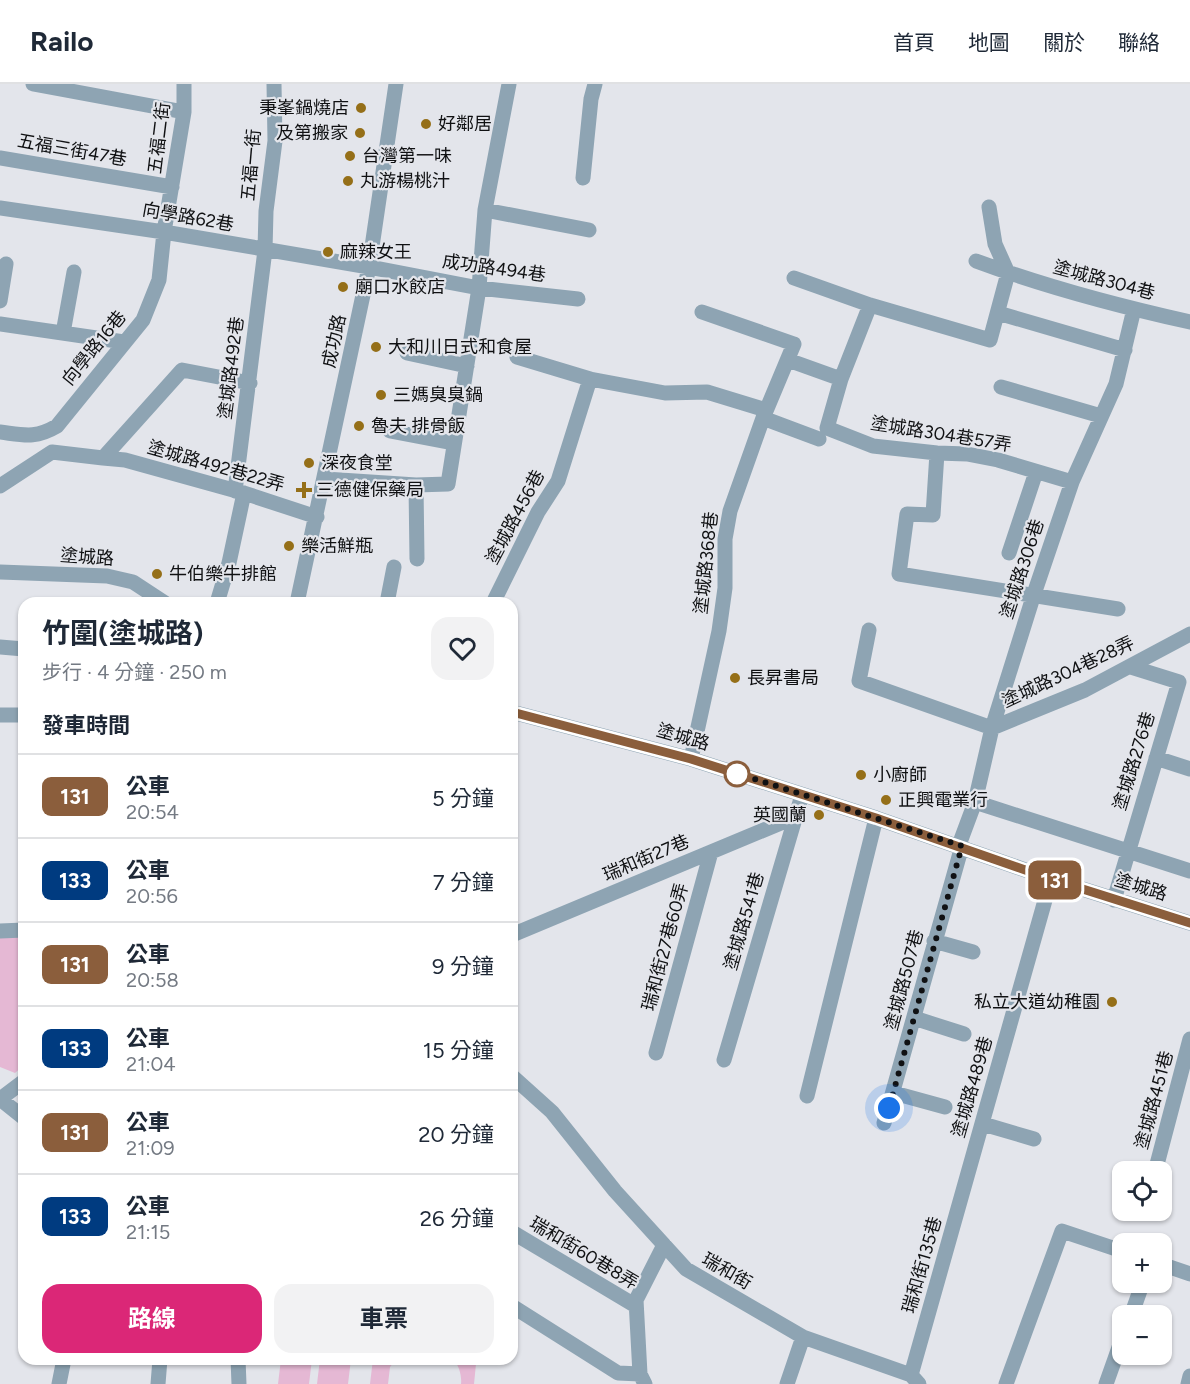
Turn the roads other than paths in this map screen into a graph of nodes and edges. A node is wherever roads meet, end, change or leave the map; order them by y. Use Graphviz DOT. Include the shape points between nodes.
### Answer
graph roads {
  1 [pos="33,84"];
  2 [pos="184,84"];
  3 [pos="274,84"];
  4 [pos="396,84"];
  5 [pos="509,84"];
  6 [pos="595,84"];
  7 [pos="184,111"];
  8 [pos="0,158"];
  9 [pos="584,178"];
  10 [pos="172,187"];
  11 [pos="988,207"];
  12 [pos="0,208"];
  13 [pos="485,210"];
  14 [pos="589,230"];
  15 [pos="164,232"];
  16 [pos="265,250"];
  17 [pos="976,261"];
  18 [pos="6,264"];
  19 [pos="369,267"];
  20 [pos="74,272"];
  21 [pos="1008,273"];
  22 [pos="794,278"];
  23 [pos="479,288"];
  24 [pos="578,299"];
  25 [pos="0,301"];
  26 [pos="870,305"];
  27 [pos="1134,309"];
  28 [pos="702,312"];
  29 [pos="998,313"];
  30 [pos="1190,322"];
  31 [pos="0,324"];
  32 [pos="63,333"];
  33 [pos="124,342"];
  34 [pos="1125,350"];
  35 [pos="407,353"];
  36 [pos="517,357"];
  37 [pos="788,360"];
  38 [pos="466,366"];
  39 [pos="841,378"];
  40 [pos="590,379"];
  41 [pos="250,383"];
  42 [pos="1001,387"];
  43 [pos="765,414"];
  44 [pos="1101,416"];
  45 [pos="390,431"];
  46 [pos="0,432"];
  47 [pos="819,439"];
  48 [pos="453,443"];
  49 [pos="937,453"];
  50 [pos="103,458"];
  51 [pos="1036,472"];
  52 [pos="325,479"];
  53 [pos="1072,482"];
  54 [pos="416,485"];
  55 [pos="0,486"];
  56 [pos="240,492"];
  57 [pos="316,517"];
  58 [pos="1010,553"];
  59 [pos="417,559"];
  60 [pos="394,567"];
  61 [pos="0,572"];
  62 [pos="1034,594"];
  63 [pos="156,597"];
  64 [pos="219,597"];
  65 [pos="298,597"];
  66 [pos="388,597"];
  67 [pos="496,597"];
  68 [pos="1118,609"];
  69 [pos="869,630"];
  70 [pos="1190,634"];
  71 [pos="0,647"];
  72 [pos="18,648"];
  73 [pos="1131,667"];
  74 [pos="518,714"];
  75 [pos="0,715"];
  76 [pos="18,715"];
  77 [pos="992,728"];
  78 [pos="1156,758"];
  79 [pos="691,759"];
  80 [pos="1190,769"];
  81 [pos="802,795"];
  82 [pos="975,802"];
  83 [pos="795,818"];
  84 [pos="876,818"];
  85 [pos="960,846"];
  86 [pos="1127,851"];
  87 [pos="711,852"];
  88 [pos="1190,872"];
  89 [pos="1051,879"];
  90 [pos="1114,900"];
  91 [pos="1190,923"];
  92 [pos="18,930"];
  93 [pos="0,931"];
  94 [pos="518,932"];
  95 [pos="934,941"];
  96 [pos="973,952"];
  97 [pos="914,1018"];
  98 [pos="964,1034"];
  99 [pos="1190,1039"];
  100 [pos="656,1053"];
  101 [pos="724,1060"];
  102 [pos="518,1082"];
  103 [pos="18,1086"];
  104 [pos="894,1093"];
  105 [pos="807,1096"];
  106 [pos="0,1099"];
  107 [pos="945,1107"];
  108 [pos="18,1113"];
  109 [pos="884,1123"];
  110 [pos="982,1124"];
  111 [pos="1034,1139"];
  112 [pos="1158,1161"];
  113 [pos="970,1167"];
  114 [pos="518,1236"];
  115 [pos="664,1245"];
  116 [pos="1112,1248"];
  117 [pos="1172,1268"];
  118 [pos="1190,1274"];
  119 [pos="636,1306"];
  120 [pos="518,1310"];
  121 [pos="803,1337"];
  122 [pos="63,1365"];
  123 [pos="160,1365"];
  124 [pos="238,1365"];
  125 [pos="1113,1365"];
  126 [pos="1190,1376"];
  127 [pos="642,1379"];
  128 [pos="915,1379"];
  129 [pos="59,1384"];
  130 [pos="158,1384"];
  131 [pos="239,1384"];
  132 [pos="786,1384"];
  133 [pos="1006,1384"];
  134 [pos="1106,1384"];
  135 [pos="1188,1384"];
  1 -- 7 [label="street"];
  2 -- 7 [label="street, 五福二街"];
  3 -- 16 [label="street, 五福一街" via="275,141"];
  4 -- 19 [label="street, 成功路"];
  5 -- 13 [label="street"];
  6 -- 9 [label="street"];
  7 -- 10 [label="street, 五福二街"];
  8 -- 10 [label="street, 五福三街47巷"];
  10 -- 15 [label="street, 五福二街"];
  11 -- 21 [label="street" via="995,244"];
  12 -- 15 [label="street, 向學路62巷"];
  13 -- 14 [label="street"];
  13 -- 23 [label="street"];
  15 -- 16 [label="street, 向學路62巷"];
  15 -- 33 [label="street, 向學路16巷" via="159,280 143,320"];
  16 -- 19 [label="street, 向學路62巷"];
  16 -- 41 [label="street, 塗城路492巷"];
  17 -- 21 [label="street, 塗城路304巷"];
  18 -- 25 [label="street"];
  19 -- 23 [label="street, 成功路494巷"];
  19 -- 52 [label="street, 成功路"];
  20 -- 32 [label="street"];
  21 -- 27 [label="street, 塗城路304巷"];
  21 -- 29 [label="street"];
  22 -- 26 [label="street"];
  23 -- 24 [label="street, 成功路494巷"];
  23 -- 38 [label="street"];
  26 -- 29 [label="street" via="990,340"];
  26 -- 39 [label="street, 塗城路304巷57弄"];
  27 -- 30 [label="street, 塗城路304巷"];
  27 -- 34 [label="street, 塗城路306巷"];
  28 -- 37 [label="street, 塗城路368巷" via="794,344"];
  29 -- 34 [label="street"];
  31 -- 32 [label="street"];
  32 -- 33 [label="street"];
  33 -- 46 [label="street, 向學路16巷" via="57,426 42,435"];
  34 -- 44 [label="street, 塗城路306巷" via="1116,384"];
  35 -- 38 [label="street"];
  36 -- 40 [label="street"];
  37 -- 39 [label="street"];
  37 -- 43 [label="street, 塗城路368巷"];
  38 -- 48 [label="street"];
  39 -- 49 [label="street, 塗城路304巷57弄" via="827,428 873,446"];
  40 -- 43 [label="street" via="665,393 707,392"];
  40 -- 67 [label="street, 塗城路456巷" via="558,481 538,512"];
  41 -- 50 [label="street" via="182,370"];
  41 -- 56 [label="street, 塗城路492巷"];
  42 -- 44 [label="street"];
  43 -- 47 [label="street"];
  43 -- 79 [label="street, 塗城路368巷" via="730,511 725,539 726,588"];
  44 -- 53 [label="street, 塗城路306巷"];
  45 -- 48 [label="street"];
  48 -- 54 [label="street" via="448,484"];
  49 -- 51 [label="street, 塗城路304巷57弄" via="967,454"];
  49 -- 62 [label="street" via="933,515 907,514 898,574"];
  50 -- 55 [label="street, 塗城路492巷22弄" via="52,452"];
  50 -- 56 [label="street, 塗城路492巷22弄" via="125,460"];
  51 -- 53 [label="street, 塗城路304巷57弄"];
  51 -- 58 [label="street"];
  52 -- 54 [label="street"];
  52 -- 57 [label="street, 成功路"];
  53 -- 62 [label="street, 塗城路306巷"];
  54 -- 59 [label="street"];
  56 -- 57 [label="street, 塗城路492巷22弄"];
  56 -- 64 [label="street, 塗城路492巷" via="229,562"];
  57 -- 65 [label="street, 成功路"];
  60 -- 66 [label="street"];
  61 -- 63 [label="street, 塗城路" via="107,576 133,582"];
  62 -- 68 [label="street"];
  62 -- 77 [label="street, 塗城路306巷"];
  69 -- 77 [label="street" via="859,681"];
  70 -- 73 [label="street, 塗城路304巷28弄"];
  71 -- 72 [label="street"];
  73 -- 77 [label="street, 塗城路304巷28弄"];
  73 -- 78 [label="street, 塗城路276巷" via="1179,682"];
  74 -- 79 [label="street, 塗城路"];
  75 -- 76 [label="street"];
  77 -- 82 [label="street, 塗城路306巷"];
  78 -- 80 [label="street"];
  78 -- 86 [label="street, 塗城路276巷"];
  79 -- 81 [label="street, 塗城路"];
  81 -- 83 [label="street, 塗城路541巷"];
  81 -- 84 [label="street, 塗城路"];
  82 -- 85 [label="street, 塗城路306巷"];
  82 -- 86 [label="street"];
  83 -- 87 [label="street, 瑞和街27巷"];
  83 -- 101 [label="street, 塗城路541巷"];
  84 -- 85 [label="street, 塗城路"];
  84 -- 105 [label="street"];
  85 -- 89 [label="street, 塗城路"];
  85 -- 95 [label="street, 塗城路507巷"];
  86 -- 88 [label="street"];
  86 -- 90 [label="street, 塗城路276巷"];
  87 -- 94 [label="street, 瑞和街27巷"];
  87 -- 100 [label="street, 瑞和街27巷60弄"];
  89 -- 90 [label="street, 塗城路"];
  89 -- 110 [label="street, 塗城路489巷"];
  90 -- 91 [label="street, 塗城路"];
  92 -- 93 [label="street"];
  95 -- 96 [label="street"];
  95 -- 97 [label="street, 塗城路507巷"];
  97 -- 98 [label="street"];
  97 -- 104 [label="street, 塗城路507巷"];
  99 -- 112 [label="street, 塗城路451巷"];
  102 -- 115 [label="street, 瑞和街" via="552,1113"];
  103 -- 106 [label="street"];
  104 -- 107 [label="street"];
  104 -- 109 [label="street, 塗城路507巷"];
  106 -- 108 [label="street"];
  110 -- 111 [label="street"];
  110 -- 113 [label="street, 塗城路489巷"];
  113 -- 128 [label="street, 瑞和街135巷"];
  114 -- 119 [label="street, 瑞和街60巷8弄"];
  115 -- 119 [label="street"];
  115 -- 121 [label="street, 瑞和街" via="686,1269"];
  116 -- 133 [label="street" via="1062,1231"];
  117 -- 118 [label="street"];
  119 -- 127 [label="street"];
  120 -- 127 [label="street" via="618,1373"];
  121 -- 128 [label="street, 瑞和街"];
  121 -- 132 [label="street"];
  122 -- 129 [label="street"];
  123 -- 130 [label="street"];
  124 -- 131 [label="street"];
  125 -- 134 [label="street"];
  126 -- 135 [label="street"];
}
